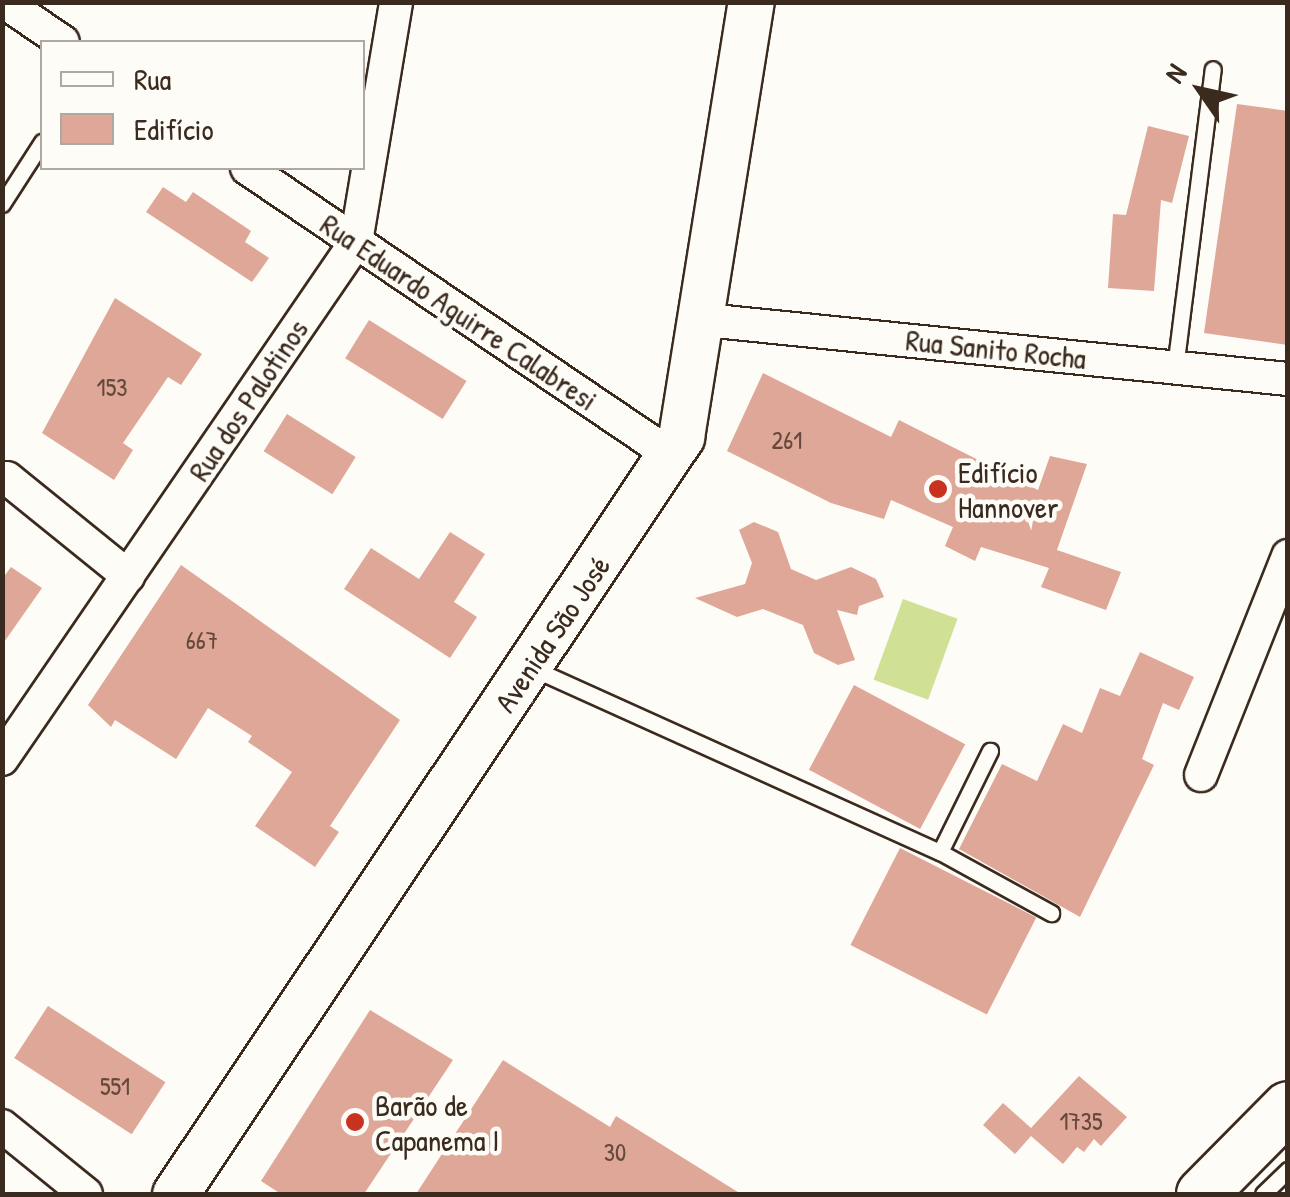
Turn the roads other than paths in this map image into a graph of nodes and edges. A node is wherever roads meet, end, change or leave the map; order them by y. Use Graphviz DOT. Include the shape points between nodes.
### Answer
graph roads {
  1 [pos="396,2"];
  2 [pos="751,2"];
  3 [pos="15,6"];
  4 [pos="60,40"];
  5 [pos="1213,69"];
  6 [pos="40,145"];
  7 [pos="250,170"];
  8 [pos="2,204"];
  9 [pos="356,242"];
  10 [pos="705,320"];
  11 [pos="1174,368"];
  12 [pos="1288,379"];
  13 [pos="672,456"];
  14 [pos="8,478"];
  15 [pos="1288,556"];
  16 [pos="128,576"];
  17 [pos="530,667"];
  18 [pos="990,751"];
  19 [pos="2,759"];
  20 [pos="1201,775"];
  21 [pos="940,852"];
  22 [pos="1051,912"];
  23 [pos="1288,1108"];
  24 [pos="2,1126"];
  25 [pos="1288,1170"];
  26 [pos="181,1193"];
  27 [pos="86,1194"];
  28 [pos="1202,1194"];
  29 [pos="1263,1194"];
  1 -- 9 [label="street, Rua dos Palotinos"];
  2 -- 10 [label="street, Avenida São José"];
  3 -- 4 [label="street"];
  5 -- 11 [label="lane"];
  6 -- 8 [label="lane"];
  7 -- 9 [label="street, Rua Eduardo Aguirre Calabresi"];
  9 -- 13 [label="street, Rua Eduardo Aguirre Calabresi"];
  9 -- 16 [label="street, Rua dos Palotinos"];
  10 -- 11 [label="street, Rua Sanito Rocha"];
  10 -- 13 [label="street, Avenida São José" via="689,414"];
  11 -- 12 [label="street, Rua Sanito Rocha"];
  13 -- 17 [label="street, Avenida São José"];
  14 -- 16 [label="street"];
  15 -- 20 [label="street"];
  16 -- 19 [label="street, Rua dos Palotinos"];
  17 -- 21 [label="lane"];
  17 -- 26 [label="street, Avenida São José"];
  18 -- 21 [label="lane"];
  21 -- 22 [label="lane"];
  23 -- 28 [label="main road"];
  24 -- 27 [label="street"];
  25 -- 29 [label="lane"];
}
